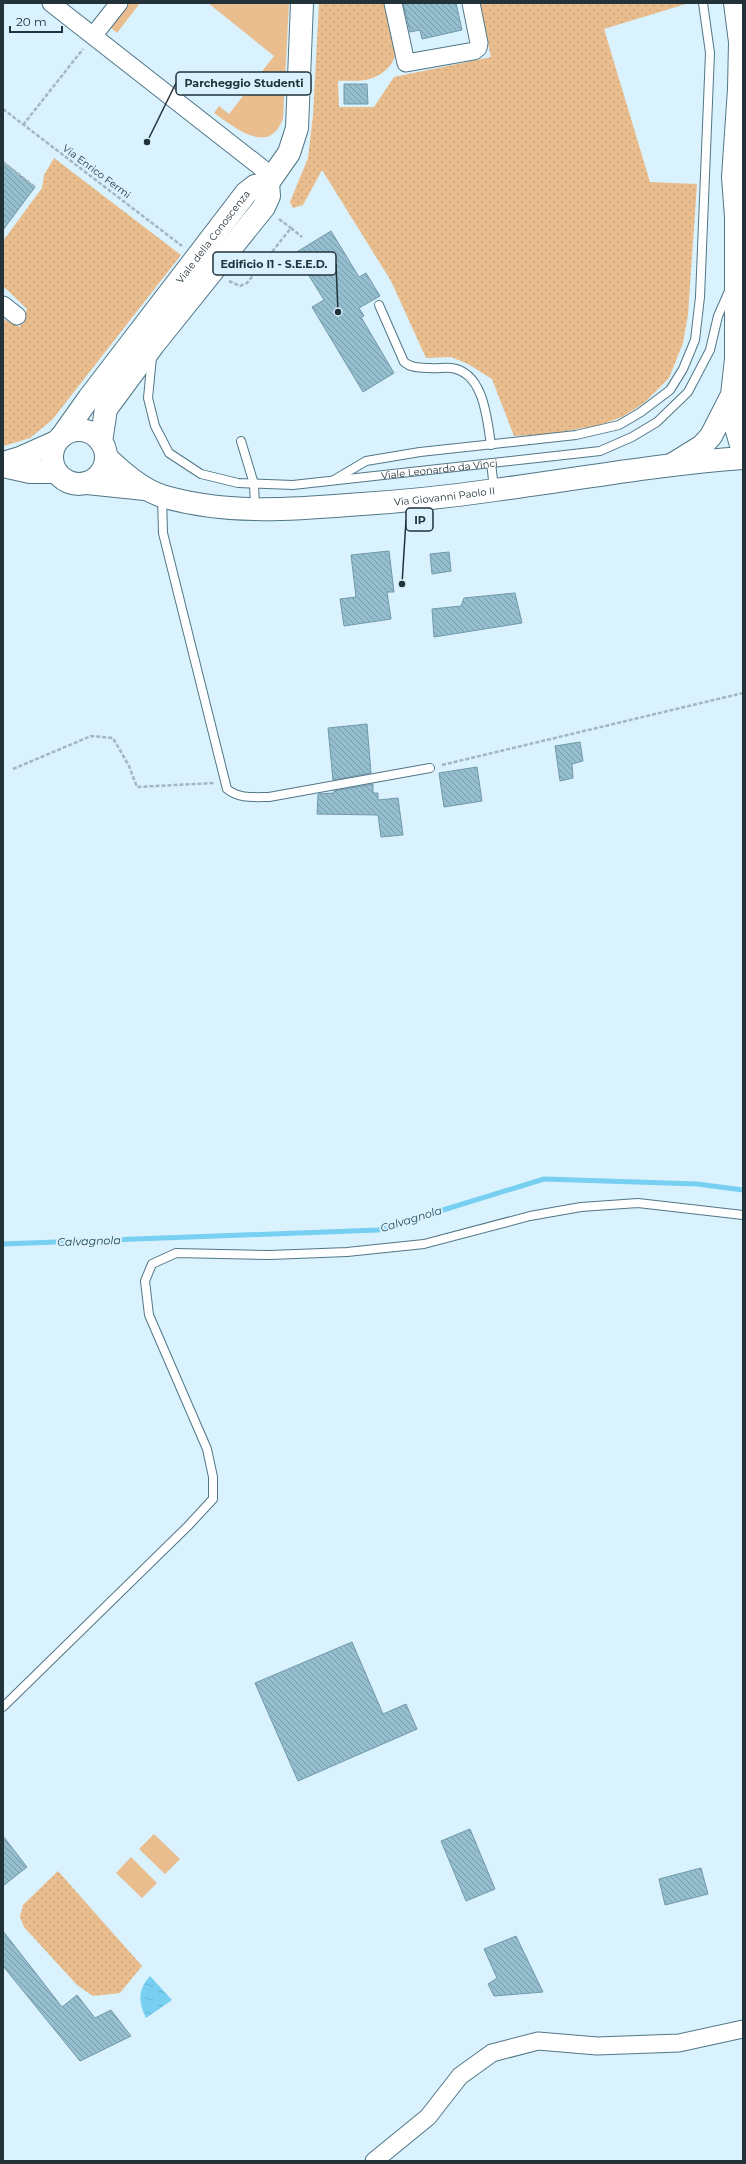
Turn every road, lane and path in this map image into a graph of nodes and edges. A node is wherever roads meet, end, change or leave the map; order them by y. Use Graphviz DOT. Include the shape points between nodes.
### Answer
graph roads {
  1 [pos="51,3"];
  2 [pos="119,3"];
  3 [pos="302,3"];
  4 [pos="393,3"];
  5 [pos="471,3"];
  6 [pos="703,3"];
  7 [pos="735,3"];
  8 [pos="93,36"];
  9 [pos="3,109"];
  10 [pos="23,125"];
  11 [pos="3,162"];
  12 [pos="270,179"];
  13 [pos="35,187"];
  14 [pos="743,189"];
  15 [pos="736,217"];
  16 [pos="182,246"];
  17 [pos="735,279"];
  18 [pos="3,305"];
  19 [pos="379,305"];
  20 [pos="17,316"];
  21 [pos="154,344"];
  22 [pos="739,367"];
  23 [pos="732,395"];
  24 [pos="59,439"];
  25 [pos="241,441"];
  26 [pos="491,445"];
  27 [pos="104,449"];
  28 [pos="743,452"];
  29 [pos="743,458"];
  30 [pos="491,463"];
  31 [pos="3,464"];
  32 [pos="673,464"];
  33 [pos="56,472"];
  34 [pos="331,481"];
  35 [pos="87,483"];
  36 [pos="254,484"];
  37 [pos="494,490"];
  38 [pos="154,492"];
  39 [pos="255,509"];
  40 [pos="743,693"];
  41 [pos="430,768"];
  42 [pos="13,769"];
  43 [pos="224,783"];
  44 [pos="743,1215"];
  45 [pos="3,1707"];
  46 [pos="743,2029"];
  47 [pos="374,2161"];
  1 -- 8 [label="street"];
  2 -- 8 [label="street"];
  3 -- 12 [label="main road" via="297,128 289,153"];
  4 -- 5 [label="street" via="406,64 474,51 478,48 480,43"];
  6 -- 26 [label="lane" via="710,53 700,297 695,340 683,369 670,390 620,425 576,435"];
  7 -- 15 [label="main road" via="740,42 733,177"];
  8 -- 10 [label="path"];
  8 -- 12 [label="street"];
  9 -- 10 [label="path, Via Enrico Fermi"];
  10 -- 16 [label="path, Via Enrico Fermi"];
  11 -- 13 [label="path"];
  12 -- 21 [label="main road, Viale della Conoscenza" via="269,196 264,208"];
  12 -- 24 [label="main road, Viale della Conoscenza" via="246,193"];
  14 -- 15 [label="main road"];
  15 -- 17 [label="main road"];
  17 -- 22 [label="main road"];
  17 -- 30 [label="lane, Viale Leonardo da Vinci" via="718,316 710,350 688,392 657,422 632,437 600,451"];
  18 -- 20 [label="street"];
  19 -- 26 [label="lane" via="404,362 412,369 451,368 474,382 482,399"];
  21 -- 27 [label="main road, Viale della Conoscenza" via="106,409"];
  21 -- 36 [label="lane, Viale Leonardo da Vinci" via="148,398 155,426 169,453 201,474"];
  22 -- 23 [label="main road"];
  23 -- 28 [label="main road" via="735,424"];
  23 -- 32 [label="main road" via="711,436 702,446"];
  24 -- 27 [label="main road" via="74,431 87,432 95,436"];
  24 -- 31 [label="main road"];
  24 -- 33 [label="main road" via="52,457"];
  25 -- 36 [label="lane"];
  26 -- 34 [label="lane" via="420,452 366,461"];
  27 -- 35 [label="main road" via="101,473"];
  27 -- 38 [label="main road, Via Giovanni Paolo II"];
  29 -- 32 [label="main road, Via Giovanni Paolo II"];
  30 -- 34 [label="lane, Viale Leonardo da Vinci"];
  30 -- 37 [label="lane"];
  31 -- 33 [label="main road" via="30,472"];
  32 -- 37 [label="main road, Via Giovanni Paolo II"];
  33 -- 35 [label="main road" via="70,483"];
  34 -- 36 [label="lane, Viale Leonardo da Vinci" via="293,485"];
  35 -- 38 [label="main road, Via Giovanni Paolo II"];
  36 -- 39 [label="lane"];
  37 -- 39 [label="main road, Via Giovanni Paolo II" via="386,502 277,510"];
  38 -- 39 [label="main road, Via Giovanni Paolo II" via="214,507"];
  38 -- 43 [label="lane"];
  40 -- 41 [label="path"];
  41 -- 43 [label="lane" via="269,797 244,797 233,794"];
  42 -- 43 [label="path" via="91,736 113,738 129,766 137,787"];
  44 -- 45 [label="lane" via="638,1203 581,1207 530,1216 424,1244 270,1255 176,1253 152,1264 145,1281 149,1315 207,1448 213,1477 213,1499"];
  46 -- 47 [label="street" via="679,2043 597,2046 538,2042 492,2053 460,2076 428,2117"];
}
